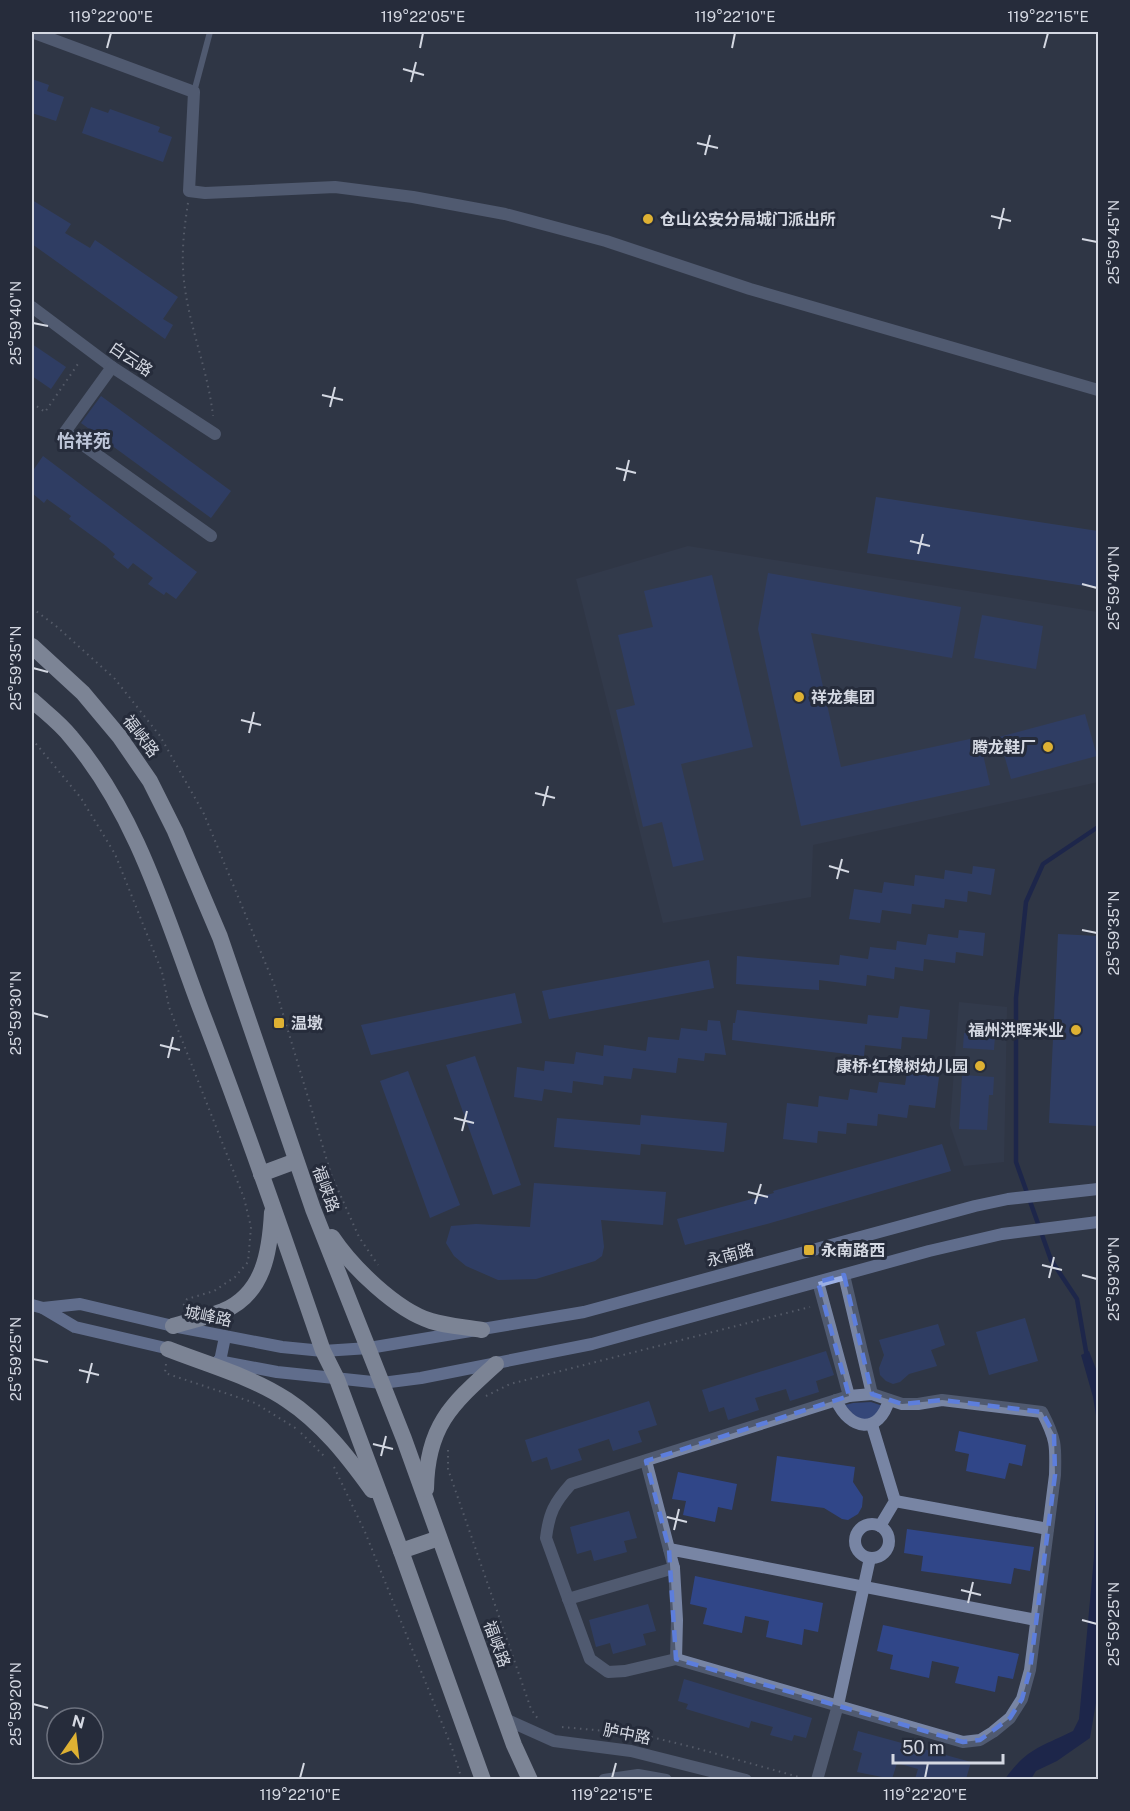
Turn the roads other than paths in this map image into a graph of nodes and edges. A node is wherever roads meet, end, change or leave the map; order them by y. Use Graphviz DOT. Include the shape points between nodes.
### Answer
graph roads {
  1 [pos="32,32"];
  2 [pos="210,32"];
  3 [pos="194,92"];
  4 [pos="32,307"];
  5 [pos="112,367"];
  6 [pos="1098,390"];
  7 [pos="214,434"];
  8 [pos="211,536"];
  9 [pos="32,646"];
  10 [pos="32,700"];
  11 [pos="296,1161"];
  12 [pos="261,1174"];
  13 [pos="1098,1189"];
  14 [pos="272,1205"];
  15 [pos="313,1209"];
  16 [pos="1098,1221"];
  17 [pos="844,1275"];
  18 [pos="818,1281"];
  19 [pos="37,1307"];
  20 [pos="173,1326"];
  21 [pos="482,1330"];
  22 [pos="225,1337"];
  23 [pos="369,1348"];
  24 [pos="168,1349"];
  25 [pos="323,1351"];
  26 [pos="220,1361"];
  27 [pos="496,1364"];
  28 [pos="336,1379"];
  29 [pos="382,1383"];
  30 [pos="872,1394"];
  31 [pos="849,1396"];
  32 [pos="836,1400"];
  33 [pos="889,1400"];
  34 [pos="872,1425"];
  35 [pos="646,1461"];
  36 [pos="895,1501"];
  37 [pos="426,1502"];
  38 [pos="385,1509"];
  39 [pos="880,1526"];
  40 [pos="1048,1529"];
  41 [pos="439,1538"];
  42 [pos="669,1549"];
  43 [pos="401,1551"];
  44 [pos="870,1558"];
  45 [pos="674,1568"];
  46 [pos="863,1587"];
  47 [pos="568,1599"];
  48 [pos="1036,1620"];
  49 [pos="676,1659"];
  50 [pos="838,1705"];
  51 [pos="505,1719"];
  52 [pos="483,1779"];
  53 [pos="530,1779"];
  54 [pos="604,1779"];
  55 [pos="666,1779"];
  56 [pos="746,1779"];
  57 [pos="817,1779"];
  1 -- 3 [label="street"];
  2 -- 3 [label="lane"];
  3 -- 6 [label="street" via="189,191 335,187 506,214"];
  4 -- 5 [label="street, 白云路"];
  5 -- 7 [label="street, 白云路"];
  5 -- 8 [label="street" via="65,432"];
  9 -- 11 [label="highway, 福峡路" via="83,693 135,758 164,806 228,958"];
  10 -- 12 [label="highway" via="71,737 116,801 151,878"];
  11 -- 12 [label="highway"];
  11 -- 15 [label="highway, 福峡路"];
  12 -- 14 [label="highway"];
  13 -- 21 [label="main road, 永南路" via="1008,1199 584,1312"];
  14 -- 20 [label="highway" via="266,1264 255,1285 243,1299 224,1311"];
  14 -- 25 [label="highway"];
  15 -- 21 [label="highway" via="341,1250 365,1276 405,1308 431,1321"];
  15 -- 23 [label="highway, 福峡路"];
  16 -- 17 [label="main road, 城峰路" via="1024,1230"];
  17 -- 18 [label="main road, 城峰路"];
  17 -- 30 [label="street"];
  18 -- 27 [label="main road, 城峰路" via="592,1344"];
  18 -- 31 [label="street"];
  19 -- 20 [label="main road, 城峰路" via="80,1304"];
  19 -- 24 [label="main road, 城峰路" via="75,1327"];
  20 -- 22 [label="main road, 城峰路"];
  21 -- 23 [label="main road, 永南路"];
  22 -- 25 [label="main road, 城峰路"];
  22 -- 26 [label="main road"];
  23 -- 25 [label="main road, 城峰路"];
  23 -- 29 [label="highway, 福峡路"];
  24 -- 26 [label="main road, 城峰路"];
  24 -- 38 [label="highway" via="287,1400 325,1432"];
  25 -- 28 [label="highway"];
  26 -- 28 [label="main road, 城峰路"];
  27 -- 29 [label="main road, 城峰路"];
  27 -- 37 [label="highway" via="441,1421 426,1468"];
  28 -- 29 [label="main road, 城峰路"];
  28 -- 38 [label="highway"];
  29 -- 37 [label="highway, 福峡路"];
  30 -- 31 [label="street"];
  30 -- 33 [label="street"];
  31 -- 32 [label="street"];
  32 -- 34 [label="street" via="853,1422"];
  32 -- 35 [label="street"];
  33 -- 34 [label="street" via="884,1415"];
  33 -- 40 [label="street" via="918,1404 942,1400 1042,1412 1054,1434 1056,1448"];
  34 -- 36 [label="street"];
  35 -- 42 [label="street"];
  35 -- 47 [label="street" via="571,1484 556,1500 546,1538"];
  36 -- 39 [label="street"];
  36 -- 40 [label="street"];
  37 -- 41 [label="highway, 福峡路"];
  38 -- 43 [label="highway"];
  39 -- 44 [label="street" via="888,1535 888,1546 881,1556"];
  39 -- 44 [label="street" via="869,1524 856,1533 856,1549"];
  40 -- 48 [label="street"];
  41 -- 43 [label="highway"];
  41 -- 51 [label="highway, 福峡路"];
  42 -- 45 [label="street"];
  42 -- 46 [label="street"];
  43 -- 52 [label="highway"];
  44 -- 46 [label="street"];
  45 -- 47 [label="street"];
  45 -- 49 [label="street"];
  46 -- 48 [label="street"];
  46 -- 50 [label="street"];
  47 -- 49 [label="street" via="590,1659 608,1672"];
  48 -- 50 [label="street" via="1022,1699 1010,1718 980,1740 963,1742"];
  49 -- 50 [label="street"];
  50 -- 57 [label="street"];
  51 -- 53 [label="highway, 福峡路"];
  51 -- 56 [label="street, 胪中路" via="554,1741 631,1751"];
  54 -- 55 [label="street" via="638,1775"];
}
